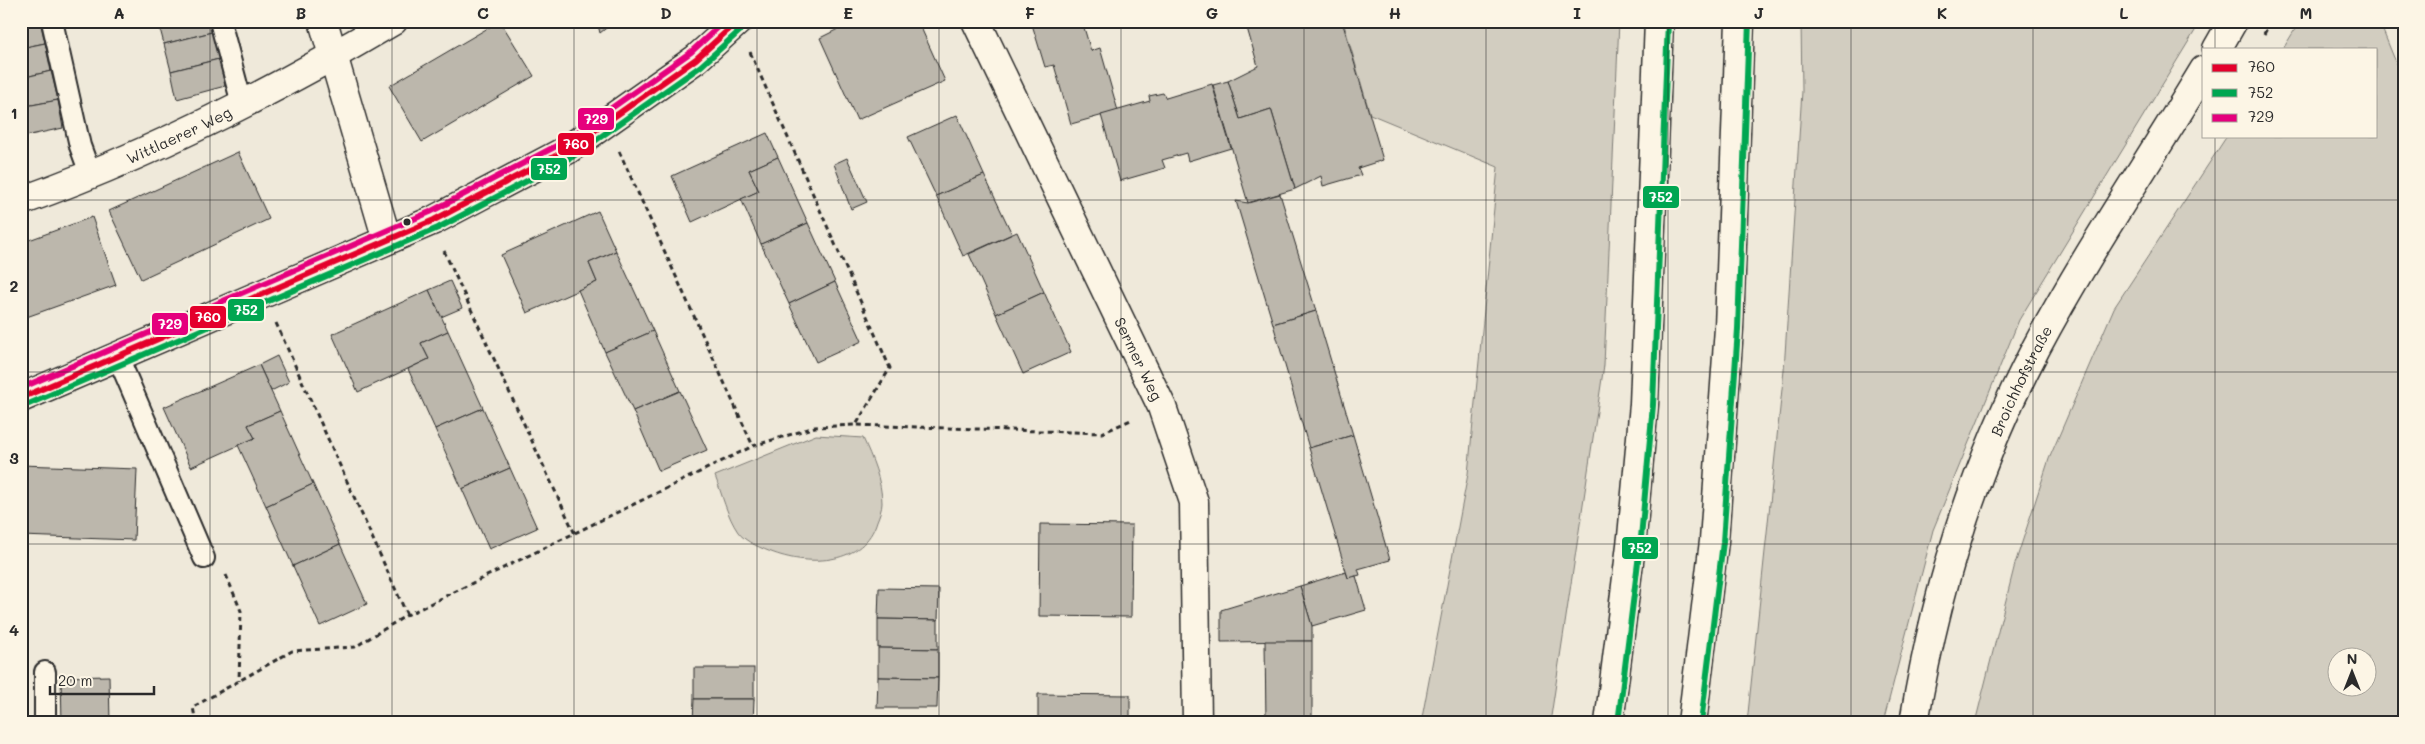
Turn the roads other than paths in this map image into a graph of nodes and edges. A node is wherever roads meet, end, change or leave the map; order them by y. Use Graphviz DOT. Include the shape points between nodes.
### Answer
graph roads {
  1 [pos="52,21"];
  2 [pos="220,21"];
  3 [pos="323,21"];
  4 [pos="393,21"];
  5 [pos="976,21"];
  6 [pos="1659,21"];
  7 [pos="1740,21"];
  8 [pos="2233,21"];
  9 [pos="738,22"];
  10 [pos="2217,48"];
  11 [pos="332,57"];
  12 [pos="2202,73"];
  13 [pos="242,104"];
  14 [pos="91,176"];
  15 [pos="21,201"];
  16 [pos="387,240"];
  17 [pos="117,355"];
  18 [pos="21,398"];
  19 [pos="204,558"];
  20 [pos="44,672"];
  21 [pos="45,723"];
  22 [pos="1197,723"];
  23 [pos="1609,723"];
  24 [pos="1692,723"];
  25 [pos="1914,723"];
  1 -- 14 [label="lane" via="80,146"];
  2 -- 13 [label="lane"];
  3 -- 11 [label="main road"];
  4 -- 11 [label="main road, Wittlaerer Weg"];
  5 -- 22 [label="main road, Sermer Weg" via="1162,407 1194,502"];
  6 -- 23 [label="main road" via="1644,404 1632,537"];
  7 -- 24 [label="main road" via="1729,338 1714,542"];
  8 -- 10 [label="main road"];
  9 -- 16 [label="main road" via="696,59 567,150"];
  11 -- 13 [label="main road, Wittlaerer Weg"];
  11 -- 16 [label="main road"];
  12 -- 25 [label="main road, Broichhofstraße" via="2099,238 2041,340 1981,468 1947,574"];
  13 -- 14 [label="main road, Wittlaerer Weg"];
  14 -- 15 [label="main road, Wittlaerer Weg"];
  16 -- 17 [label="main road"];
  17 -- 18 [label="main road"];
  17 -- 19 [label="lane"];
  20 -- 21 [label="lane"];
}
